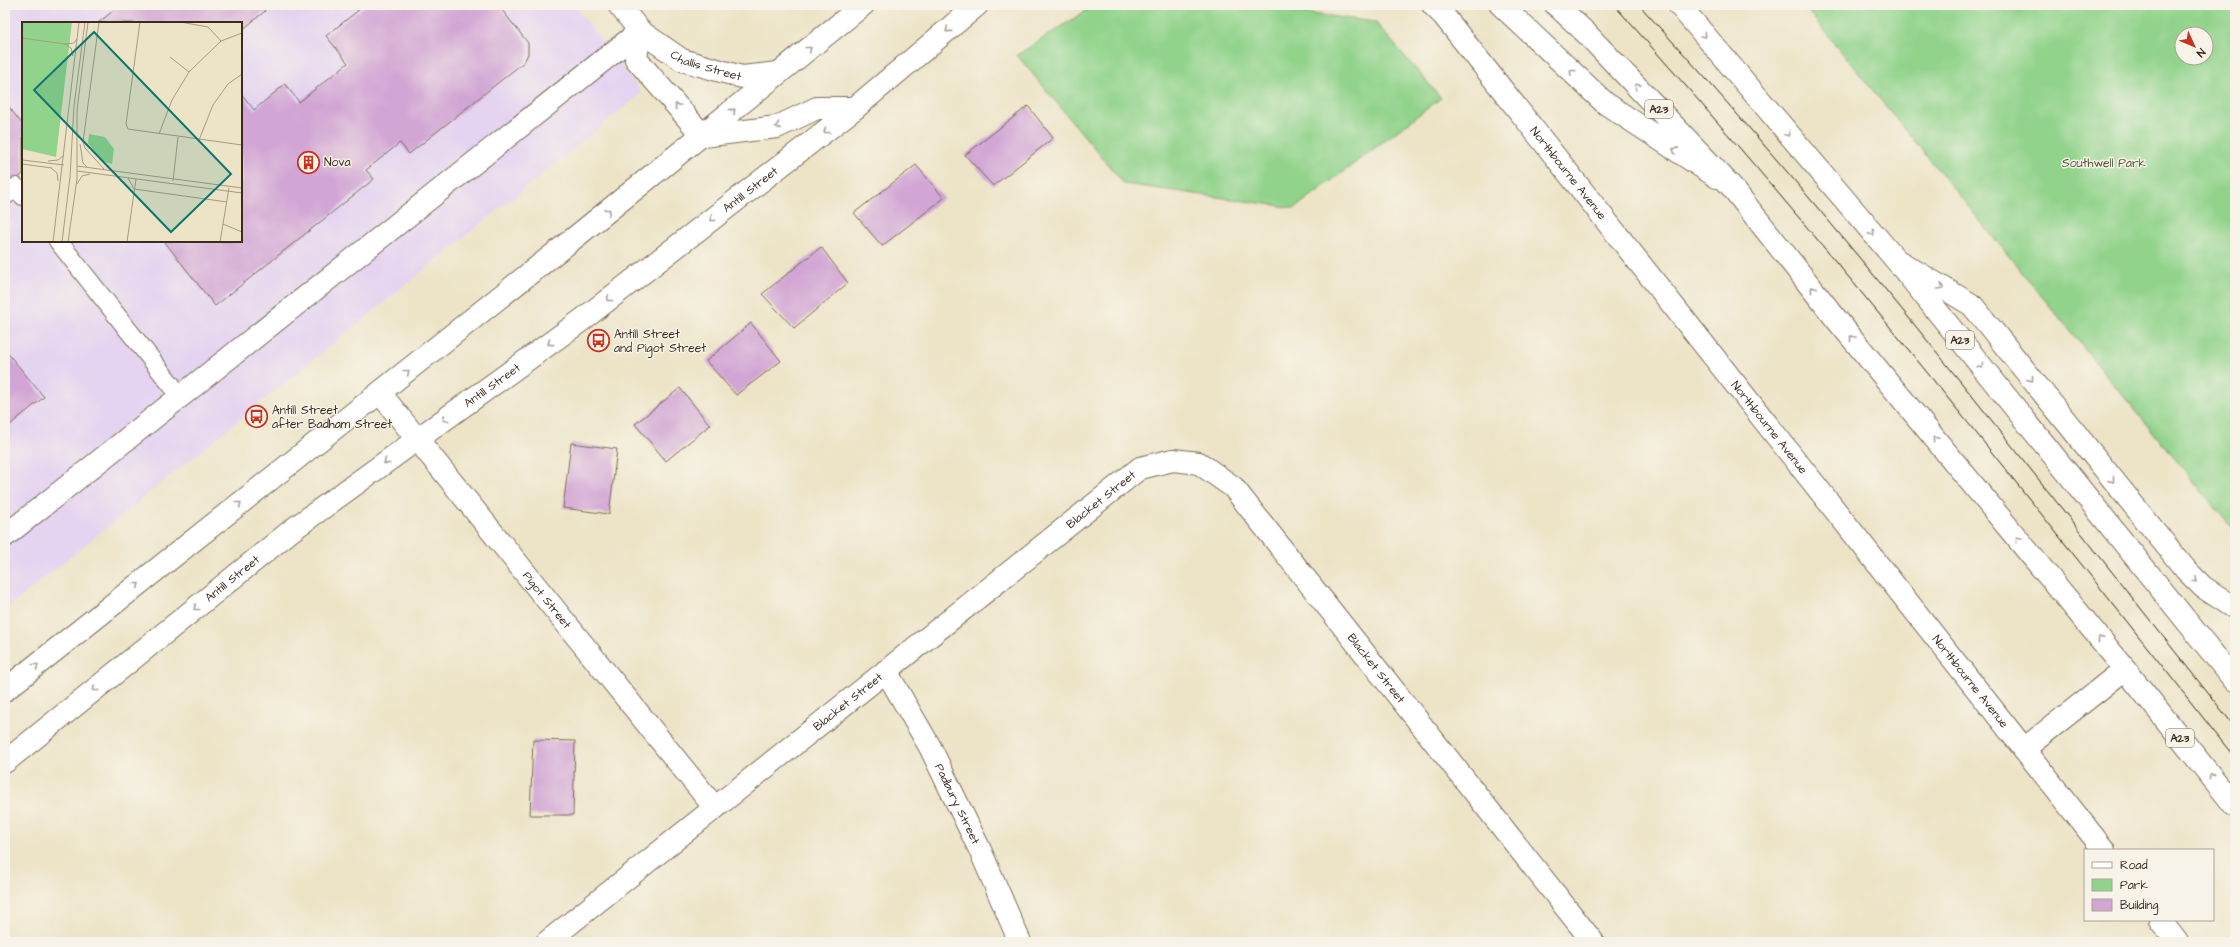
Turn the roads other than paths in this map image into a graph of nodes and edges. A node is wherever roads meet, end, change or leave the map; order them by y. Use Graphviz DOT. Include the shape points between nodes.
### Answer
graph roads {
  1 [pos="619,5"];
  2 [pos="863,5"];
  3 [pos="978,5"];
  4 [pos="1433,5"];
  5 [pos="1501,5"];
  6 [pos="1556,5"];
  7 [pos="1679,5"];
  8 [pos="640,32"];
  9 [pos="778,73"];
  10 [pos="854,108"];
  11 [pos="702,136"];
  12 [pos="1731,186"];
  13 [pos="22,195"];
  14 [pos="5,196"];
  15 [pos="59,242"];
  16 [pos="1896,260"];
  17 [pos="380,393"];
  18 [pos="181,397"];
  19 [pos="418,439"];
  20 [pos="5,536"];
  21 [pos="2235,608"];
  22 [pos="2125,669"];
  23 [pos="886,671"];
  24 [pos="2235,681"];
  25 [pos="5,690"];
  26 [pos="2024,749"];
  27 [pos="5,762"];
  28 [pos="2235,806"];
  29 [pos="715,808"];
  30 [pos="2103,849"];
  31 [pos="2161,921"];
  32 [pos="547,942"];
  33 [pos="1020,942"];
  34 [pos="1593,942"];
  35 [pos="2177,942"];
  1 -- 8 [label="main road, Challis Street"];
  9 -- 2 [label="main road, one-way"];
  3 -- 10 [label="main road, Antill Street, one-way"];
  4 -- 26 [label="main road, Northbourne Avenue"];
  12 -- 5 [label="main road, one-way" via="1605,103"];
  12 -- 6 [label="main road, A23, one-way" via="1586,33"];
  7 -- 16 [label="main road, A23, one-way"];
  8 -- 9 [label="main road, Challis Street" via="682,60 721,72 742,77"];
  11 -- 8 [label="main road, one-way" via="636,59"];
  8 -- 18 [label="main road"];
  11 -- 9 [label="main road, one-way"];
  10 -- 11 [label="main road, one-way" via="817,108 776,128"];
  10 -- 19 [label="main road, Antill Street, one-way" via="582,320"];
  17 -- 11 [label="main road, one-way"];
  22 -- 12 [label="main road, A23, one-way" via="1842,326"];
  13 -- 14 [label="lane" via="16,187"];
  15 -- 18 [label="lane"];
  16 -- 21 [label="main road, one-way" via="1972,305 2186,570 2203,587"];
  16 -- 24 [label="main road, A23, one-way"];
  17 -- 19 [label="main road, Pigot Street"];
  25 -- 17 [label="main road, one-way"];
  18 -- 20 [label="main road"];
  19 -- 27 [label="main road, Antill Street, one-way" via="292,530"];
  19 -- 29 [label="main road, Pigot Street"];
  22 -- 26 [label="main road"];
  28 -- 22 [label="main road, A23, one-way"];
  23 -- 29 [label="main road, Blacket Street"];
  23 -- 33 [label="main road, Padbury Street" via="933,754 980,850"];
  23 -- 34 [label="main road, Blacket Street" via="1140,468 1173,460 1199,463 1233,487"];
  26 -- 30 [label="main road, Northbourne Avenue"];
  29 -- 32 [label="main road, Blacket Street"];
  31 -- 35 [label="main road"];
}
